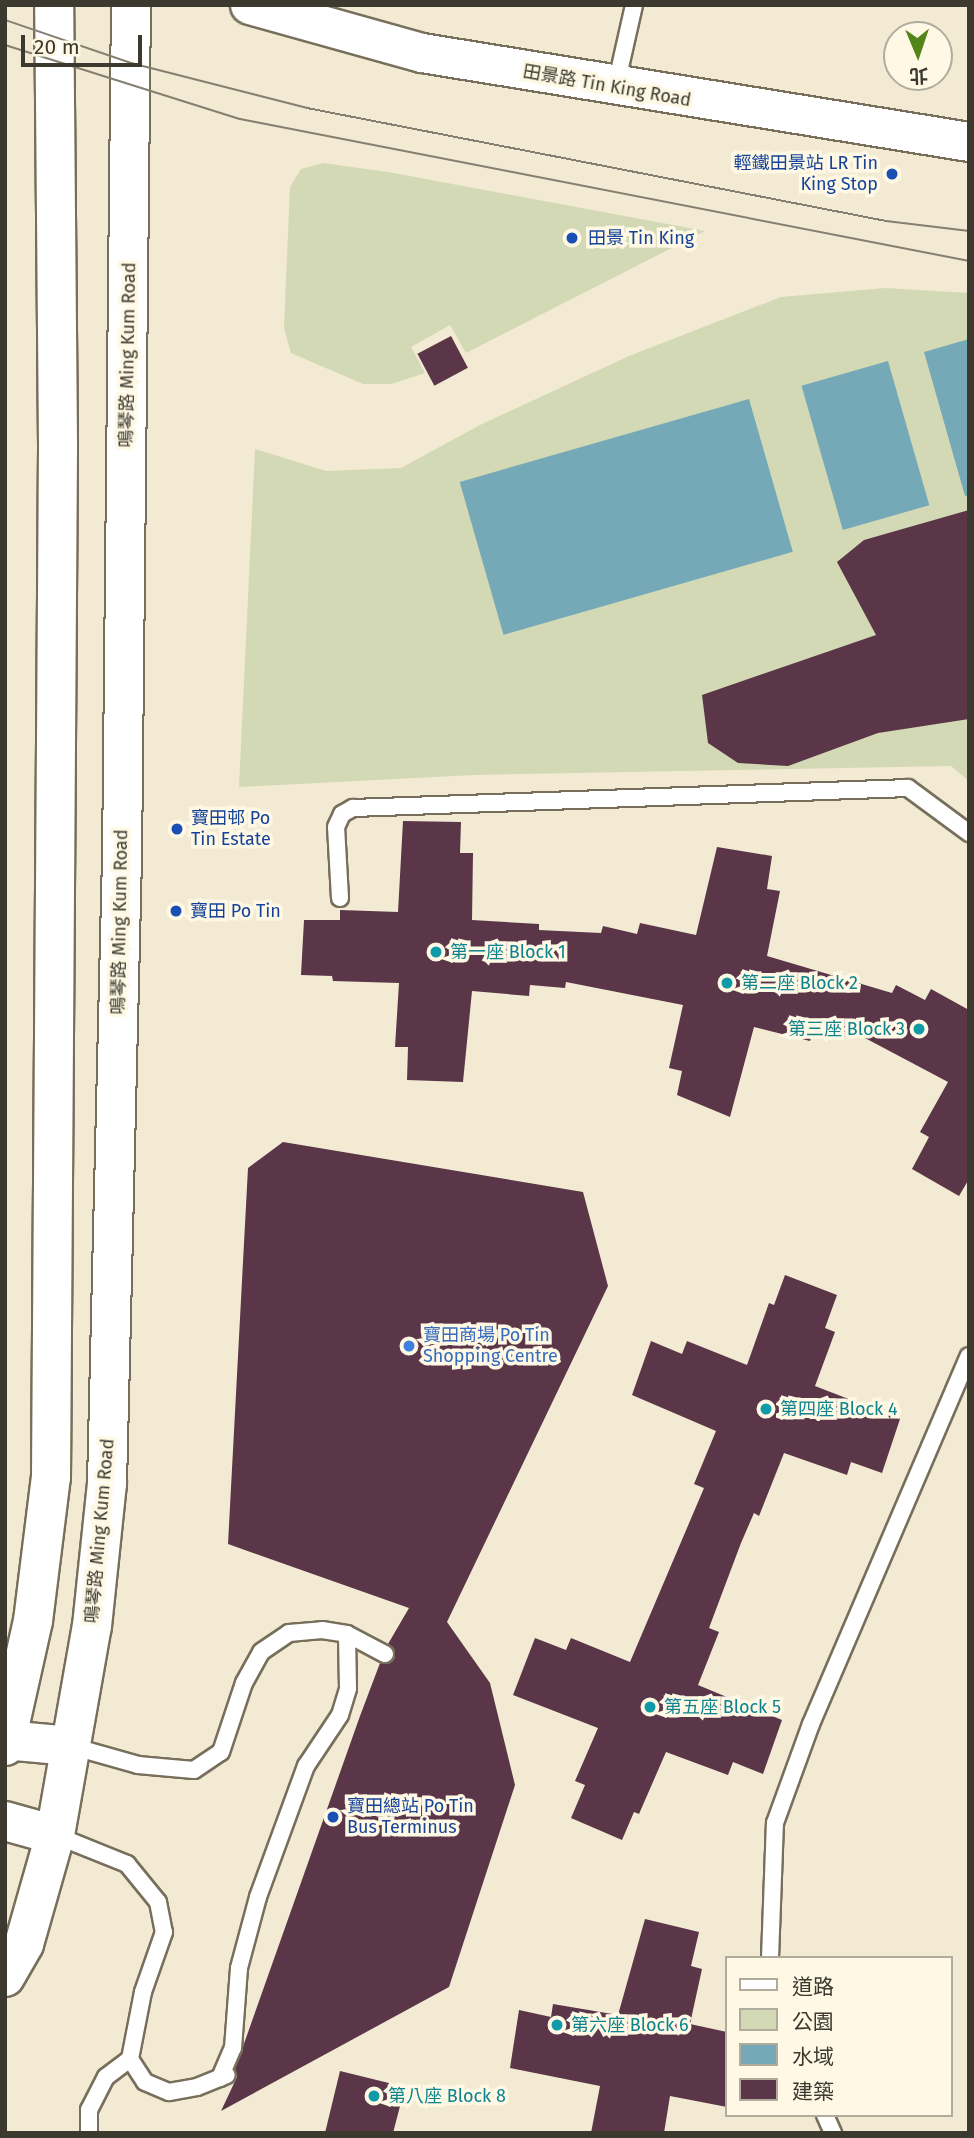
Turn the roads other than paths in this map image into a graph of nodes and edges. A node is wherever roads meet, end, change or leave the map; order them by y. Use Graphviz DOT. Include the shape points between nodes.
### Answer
graph roads {
  1 [pos="54,5"];
  2 [pos="131,5"];
  3 [pos="250,5"];
  4 [pos="634,5"];
  5 [pos="616,87"];
  6 [pos="969,142"];
  7 [pos="969,833"];
  8 [pos="340,898"];
  9 [pos="969,1356"];
  10 [pos="347,1634"];
  11 [pos="385,1654"];
  12 [pos="6,1742"];
  13 [pos="71,1746"];
  14 [pos="5,1821"];
  15 [pos="55,1835"];
  16 [pos="770,1956"];
  17 [pos="5,1977"];
  18 [pos="130,2059"];
  19 [pos="826,2117"];
  20 [pos="89,2133"];
  21 [pos="833,2133"];
  1 -- 12 [label="main road" via="58,444 51,1477 33,1621"];
  2 -- 13 [label="main road, 鳴琴路 Ming Kum Road" via="122,859 107,1484 92,1626"];
  3 -- 5 [label="main road, 田景路 Tin King Road" via="384,45"];
  4 -- 5 [label="lane"];
  5 -- 6 [label="main road, 田景路 Tin King Road"];
  7 -- 8 [label="lane" via="908,788 353,808 342,814 336,827"];
  9 -- 16 [label="lane" via="811,1724 775,1823"];
  10 -- 11 [label="lane"];
  10 -- 13 [label="lane" via="322,1630 289,1633 261,1652 244,1683 221,1752 194,1770 138,1765"];
  10 -- 18 [label="lane" via="348,1688 340,1716 306,1766 258,1897 239,1968 233,2048 226,2075 170,2092 145,2082"];
  12 -- 13 [label="main road"];
  13 -- 15 [label="main road, 鳴琴路 Ming Kum Road"];
  14 -- 15 [label="main road"];
  15 -- 17 [label="main road, 鳴琴路 Ming Kum Road" via="24,1944"];
  15 -- 18 [label="lane" via="127,1864 158,1902 164,1932 143,1992"];
  18 -- 20 [label="lane" via="106,2077 89,2110"];
  19 -- 21 [label="lane"];
}
